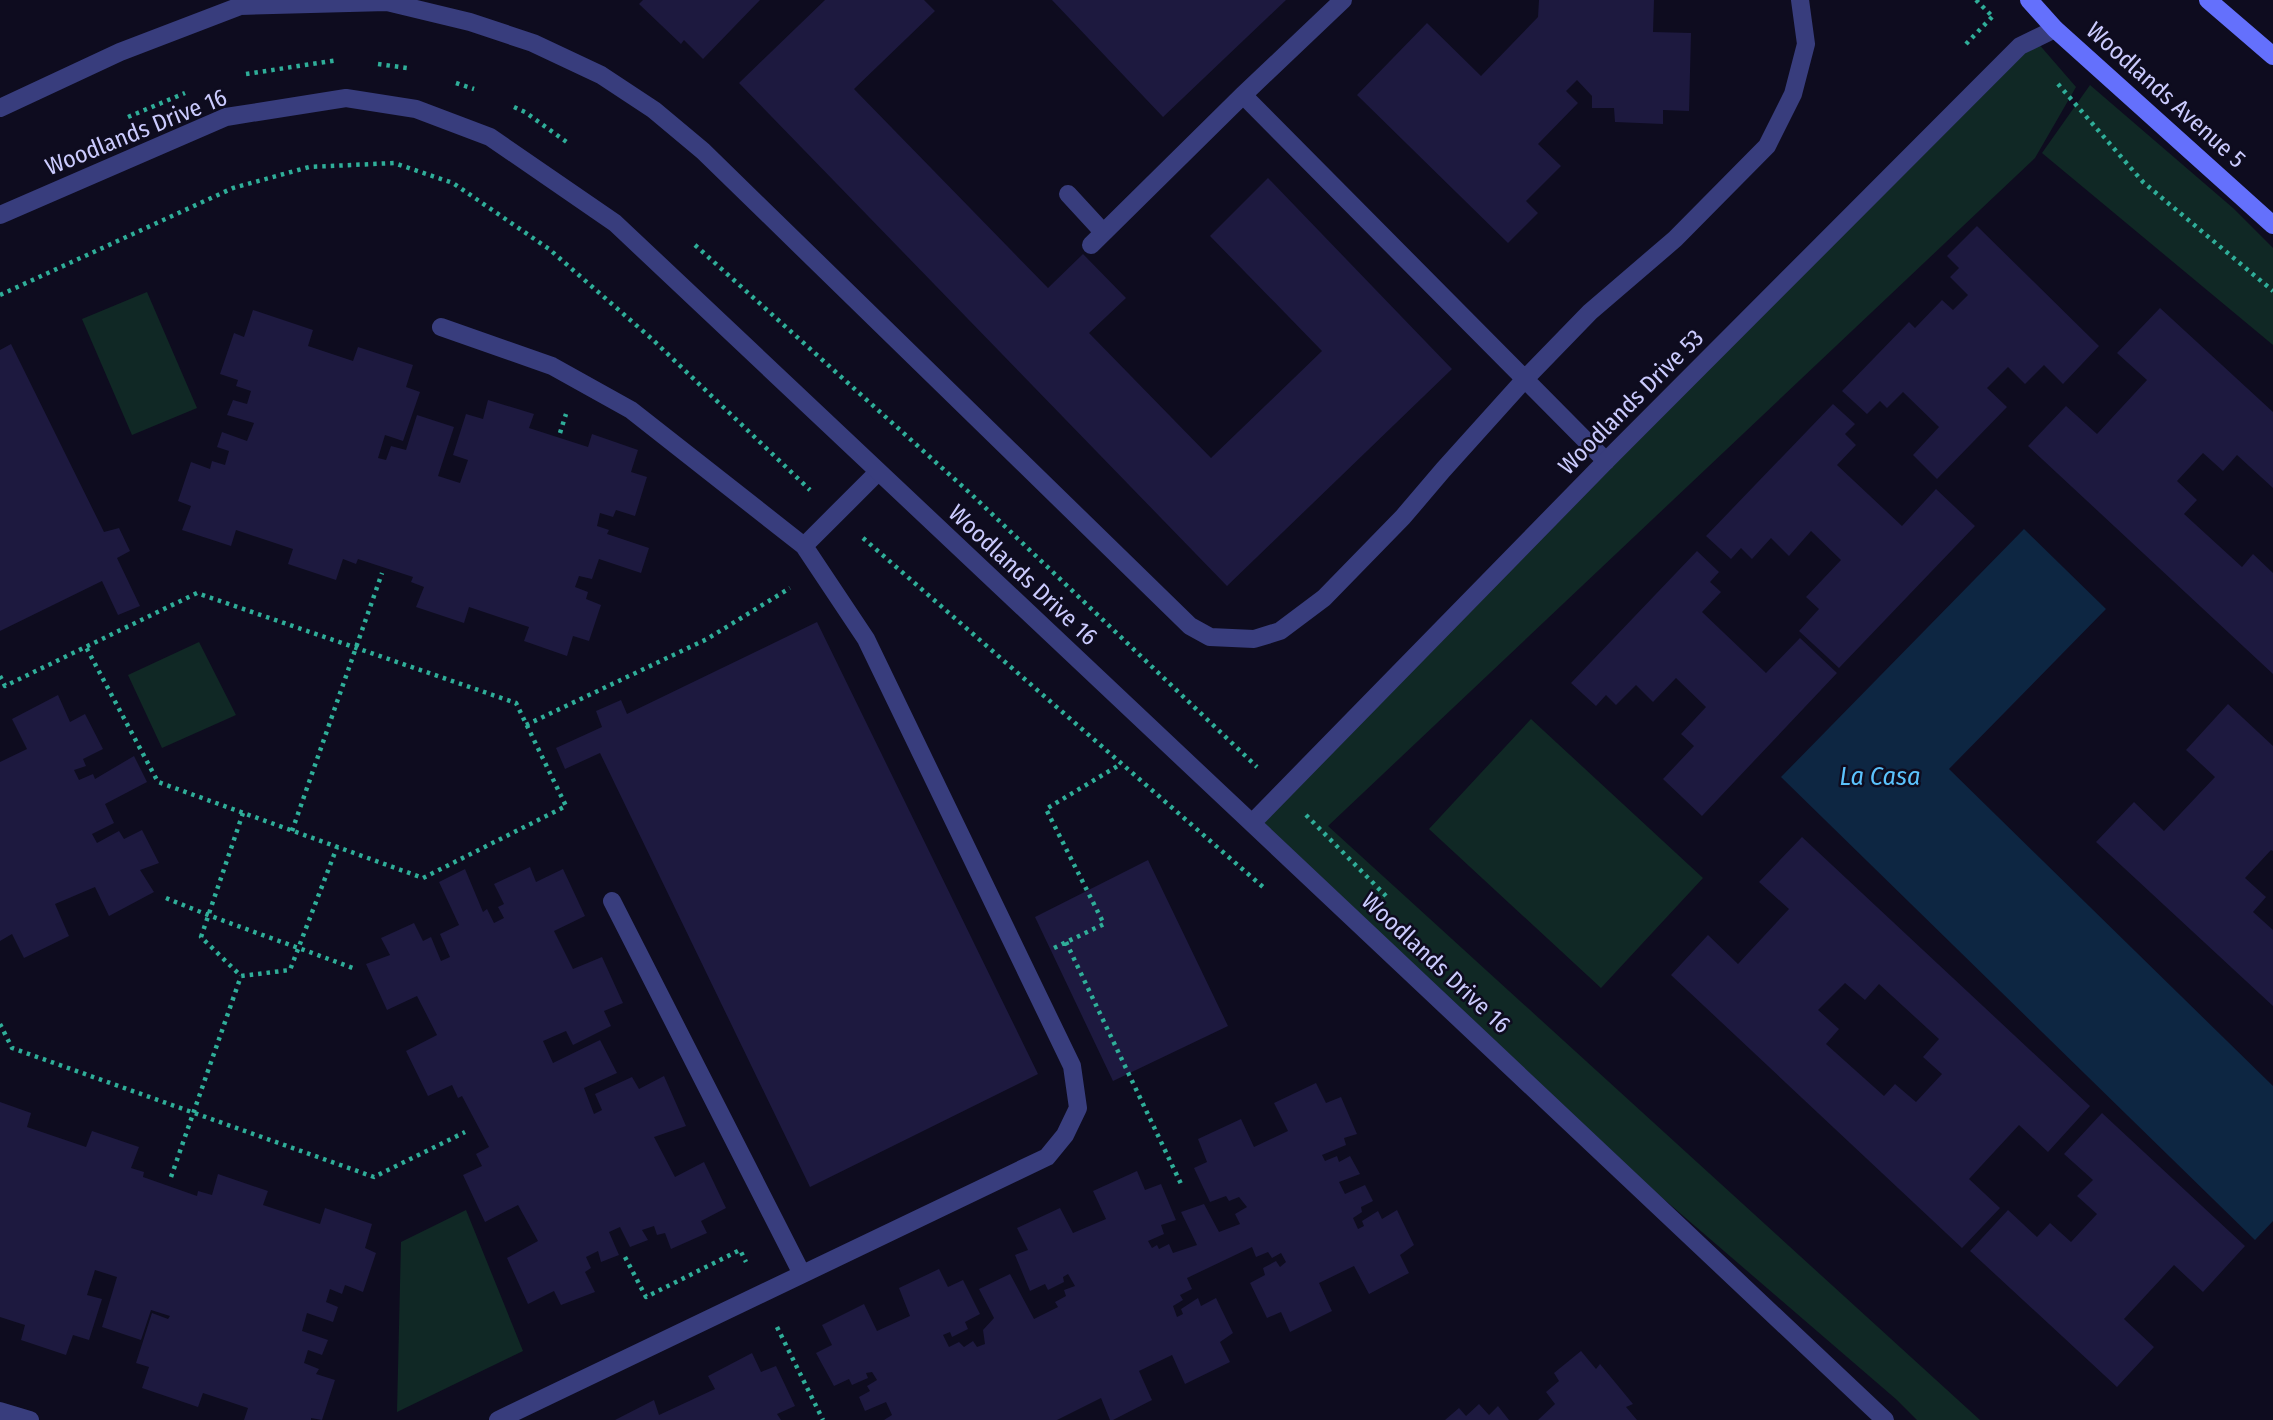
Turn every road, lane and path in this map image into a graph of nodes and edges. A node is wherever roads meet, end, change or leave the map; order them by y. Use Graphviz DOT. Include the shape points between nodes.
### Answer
graph roads {
  1 [pos="1343,0"];
  2 [pos="1800,0"];
  3 [pos="1976,0"];
  4 [pos="2029,0"];
  5 [pos="2208,0"];
  6 [pos="387,1"];
  7 [pos="242,3"];
  8 [pos="2055,29"];
  9 [pos="2020,46"];
  10 [pos="2273,56"];
  11 [pos="1242,95"];
  12 [pos="0,108"];
  13 [pos="1068,194"];
  14 [pos="0,215"];
  15 [pos="2273,225"];
  16 [pos="2273,291"];
  17 [pos="0,296"];
  18 [pos="441,327"];
  19 [pos="1525,379"];
  20 [pos="1606,461"];
  21 [pos="878,472"];
  22 [pos="835,514"];
  23 [pos="804,546"];
  24 [pos="820,570"];
  25 [pos="382,573"];
  26 [pos="86,647"];
  27 [pos="356,649"];
  28 [pos="0,676"];
  29 [pos="526,725"];
  30 [pos="1121,764"];
  31 [pos="243,813"];
  32 [pos="1252,823"];
  33 [pos="292,831"];
  34 [pos="337,847"];
  35 [pos="166,898"];
  36 [pos="612,901"];
  37 [pos="207,915"];
  38 [pos="1066,942"];
  39 [pos="299,947"];
  40 [pos="1022,964"];
  41 [pos="355,970"];
  42 [pos="241,976"];
  43 [pos="0,1024"];
  44 [pos="193,1112"];
  45 [pos="465,1132"];
  46 [pos="171,1177"];
  47 [pos="1182,1186"];
  48 [pos="802,1274"];
  49 [pos="0,1411"];
  50 [pos="30,1420"];
  51 [pos="498,1420"];
  52 [pos="1885,1420"];
  1 -- 11 [label="street"];
  2 -- 19 [label="street" via="1806,44 1793,94 1767,146"];
  3 -- 9 [label="path"];
  4 -- 8 [label="main road, Woodlands Avenue 5"];
  5 -- 10 [label="main road"];
  6 -- 7 [label="street"];
  6 -- 19 [label="street" via="533,43 601,75 654,110 703,151 1167,606 1210,637 1254,639 1280,631 1324,598"];
  7 -- 12 [label="street" via="120,52"];
  8 -- 9 [label="street, Woodlands Drive 53"];
  8 -- 15 [label="main road, Woodlands Avenue 5"];
  9 -- 16 [label="path" via="2143,182"];
  9 -- 20 [label="street, Woodlands Drive 53"];
  11 -- 13 [label="street" via="1097,239"];
  11 -- 19 [label="street"];
  14 -- 21 [label="street, Woodlands Drive 16" via="226,117 346,98 416,108 490,137 615,223"];
  17 -- 22 [label="path" via="233,188 309,167 394,163 453,183 549,249 652,339"];
  18 -- 23 [label="street" via="552,366 631,410"];
  19 -- 20 [label="street"];
  20 -- 32 [label="street, Woodlands Drive 53"];
  21 -- 22 [label="street"];
  21 -- 32 [label="street, Woodlands Drive 16"];
  22 -- 23 [label="street"];
  23 -- 24 [label="street"];
  24 -- 29 [label="path" via="707,639"];
  24 -- 40 [label="street" via="866,639"];
  25 -- 27 [label="path"];
  26 -- 27 [label="path" via="197,593"];
  26 -- 28 [label="path" via="5,686"];
  26 -- 31 [label="path" via="158,782"];
  27 -- 29 [label="path" via="516,703"];
  27 -- 33 [label="path"];
  29 -- 34 [label="path" via="566,806 423,878"];
  30 -- 38 [label="path" via="1046,809 1104,924"];
  31 -- 33 [label="path"];
  31 -- 37 [label="path"];
  32 -- 52 [label="street, Woodlands Drive 16"];
  33 -- 34 [label="path"];
  34 -- 39 [label="path"];
  35 -- 37 [label="path"];
  36 -- 48 [label="street"];
  37 -- 39 [label="path"];
  37 -- 42 [label="path" via="201,937"];
  38 -- 40 [label="path"];
  38 -- 47 [label="path"];
  39 -- 41 [label="path"];
  39 -- 42 [label="path" via="290,970"];
  40 -- 48 [label="street" via="1072,1066 1078,1108 1065,1135 1047,1157"];
  42 -- 44 [label="path"];
  43 -- 44 [label="path" via="12,1048"];
  44 -- 45 [label="path" via="374,1177"];
  44 -- 46 [label="path"];
  48 -- 51 [label="street"];
  49 -- 50 [label="street"];
}
